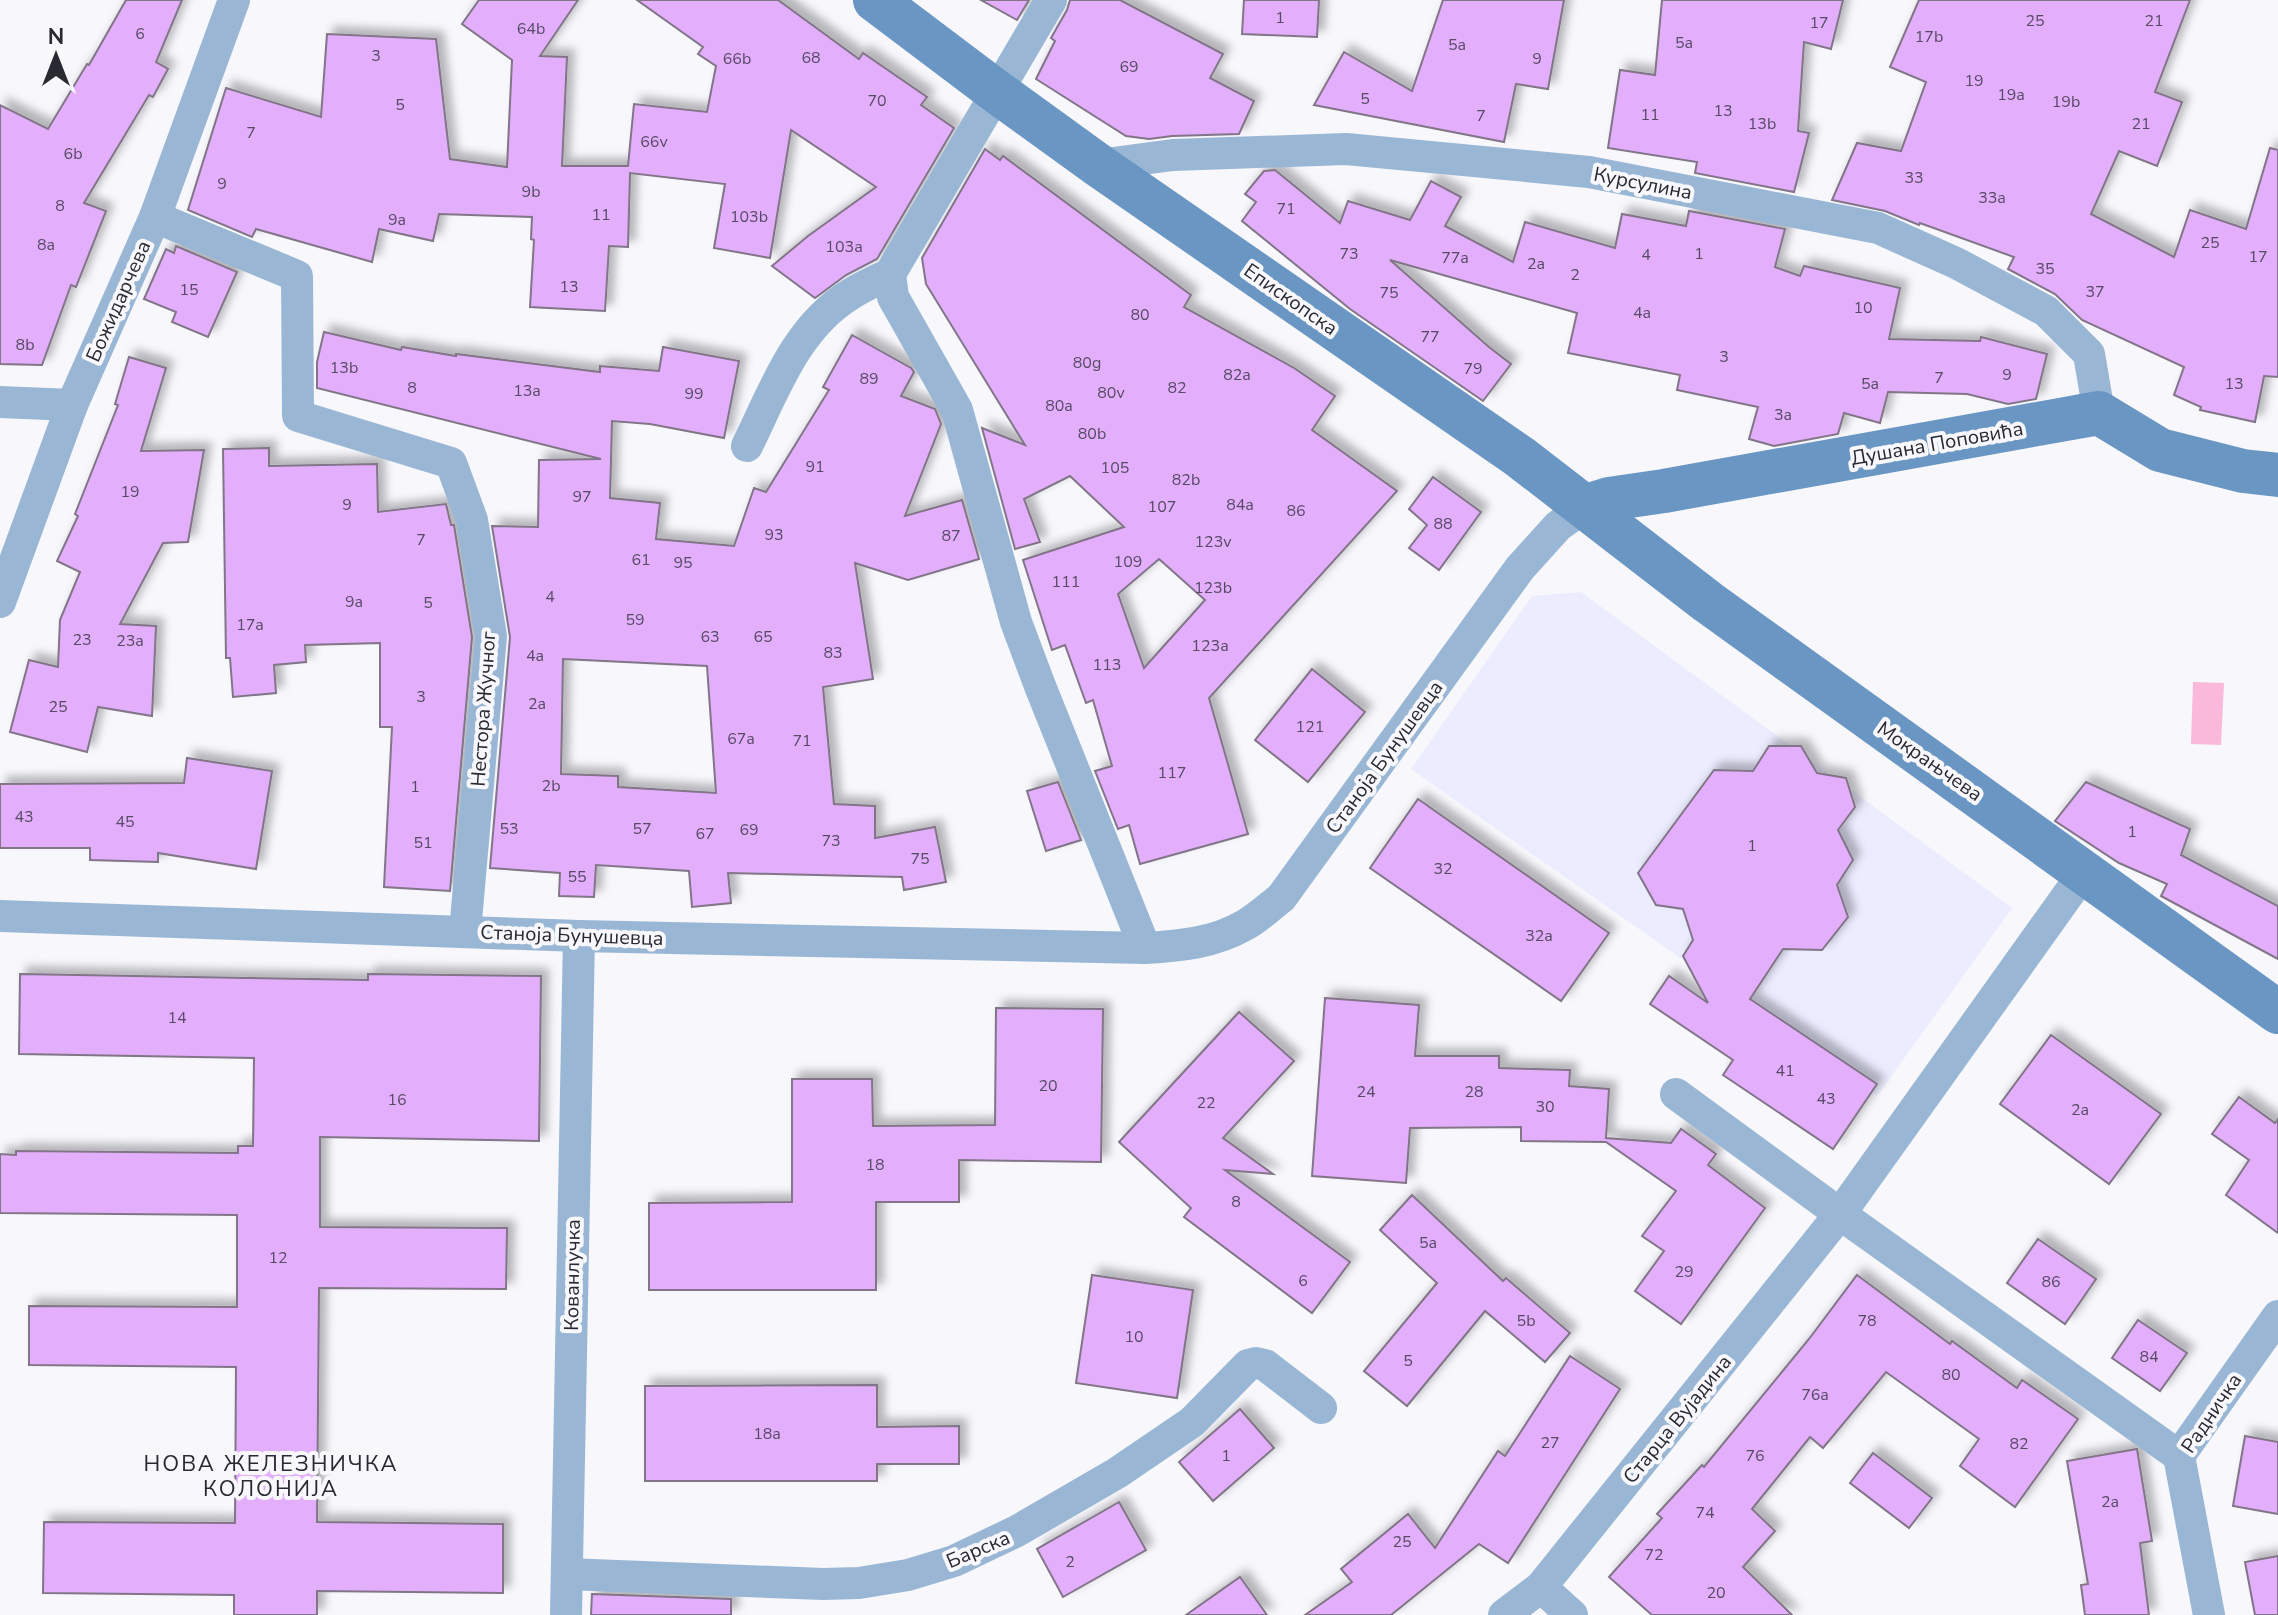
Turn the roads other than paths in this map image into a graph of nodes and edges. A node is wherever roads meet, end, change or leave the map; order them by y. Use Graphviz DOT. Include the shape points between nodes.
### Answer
graph roads {
  1 [pos="234,0"];
  2 [pos="875,0"];
  3 [pos="1051,0"];
  4 [pos="997,92"];
  5 [pos="1098,165"];
  6 [pos="155,217"];
  7 [pos="890,274"];
  8 [pos="0,402"];
  9 [pos="72,405"];
  10 [pos="2099,413"];
  11 [pos="747,446"];
  12 [pos="2278,475"];
  13 [pos="1586,506"];
  14 [pos="0,602"];
  15 [pos="2085,871"];
  16 [pos="0,916"];
  17 [pos="465,932"];
  18 [pos="579,936"];
  19 [pos="1145,948"];
  20 [pos="2278,1012"];
  21 [pos="1676,1094"];
  22 [pos="1840,1214"];
  23 [pos="2278,1316"];
  24 [pos="1321,1408"];
  25 [pos="2179,1456"];
  26 [pos="567,1574"];
  27 [pos="1541,1587"];
  28 [pos="566,1615"];
  29 [pos="1504,1615"];
  30 [pos="1572,1615"];
  31 [pos="2209,1615"];
  1 -- 6 [label="street, Божидарчева"];
  2 -- 4 [label="street, Епископска"];
  3 -- 4 [label="street"];
  4 -- 5 [label="street, Епископска"];
  4 -- 7 [label="street"];
  5 -- 10 [label="street, Курсулина" via="1173,155 1346,149 1589,172 1878,228 2046,311 2089,354"];
  5 -- 13 [label="street, Епископска"];
  6 -- 9 [label="street, Божидарчева"];
  6 -- 17 [label="street, Нестора Жучног" via="297,276 298,416 451,463 472,520 491,636"];
  7 -- 11 [label="street" via="850,294 821,318 793,352"];
  7 -- 19 [label="street" via="893,297 957,410 1016,622"];
  8 -- 9 [label="street"];
  9 -- 14 [label="street, Божидарчева"];
  10 -- 12 [label="street" via="2160,450"];
  10 -- 13 [label="street, Душана Поповића"];
  13 -- 15 [label="street, Мокрањчева" via="1708,602"];
  13 -- 19 [label="street, Станоја Бунушевца" via="1558,526 1520,568 1281,898 1215,939"];
  15 -- 20 [label="street, Мокрањчева"];
  15 -- 22 [label="street, Старца Вујадина"];
  16 -- 17 [label="street, Станоја Бунушевца"];
  17 -- 18 [label="street, Станоја Бунушевца"];
  18 -- 19 [label="street, Станоја Бунушевца"];
  18 -- 26 [label="street, Кованлучка"];
  21 -- 22 [label="street"];
  22 -- 25 [label="street"];
  22 -- 27 [label="street, Старца Вујадина"];
  23 -- 25 [label="street, Радничка"];
  24 -- 26 [label="street, Барска" via="1265,1365 1248,1365 1192,1422 1117,1473 1017,1531 954,1561 908,1575 823,1584"];
  25 -- 31 [label="street, Радничка"];
  26 -- 28 [label="street, Кованлучка"];
  27 -- 29 [label="street, Старца Вујадина"];
  27 -- 30 [label="street"];
}
